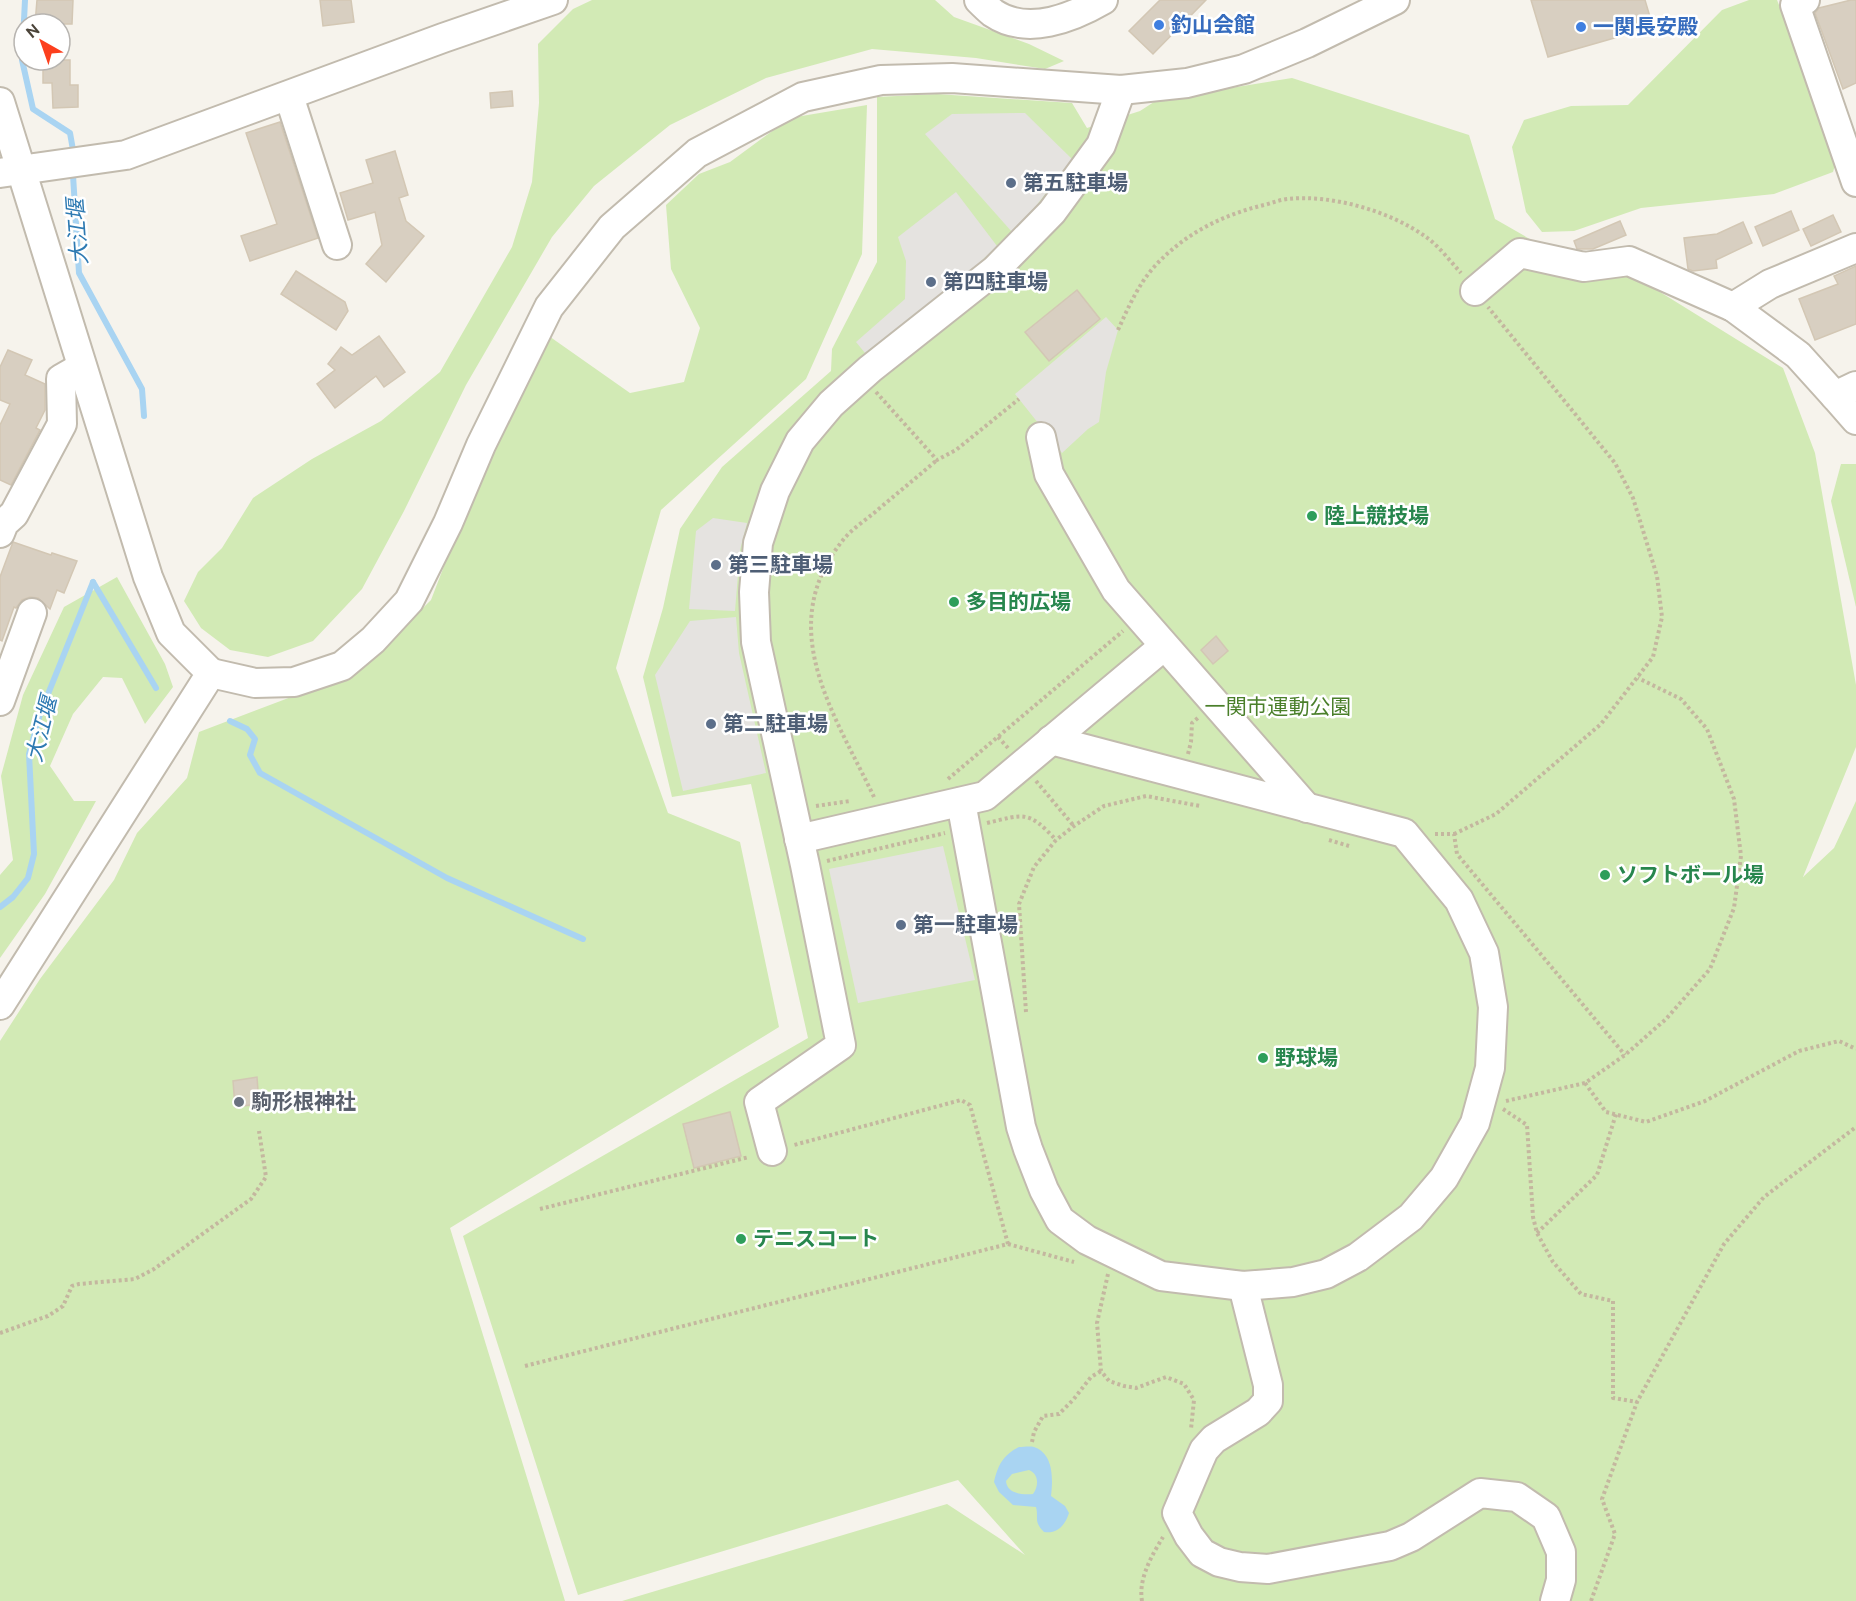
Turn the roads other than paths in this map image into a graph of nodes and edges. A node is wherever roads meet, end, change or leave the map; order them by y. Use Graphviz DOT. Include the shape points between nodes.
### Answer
graph roads {
  1 [pos="553,0"];
  2 [pos="979,0"];
  3 [pos="1103,0"];
  4 [pos="1395,0"];
  5 [pos="1798,2"];
  6 [pos="1365,6"];
  7 [pos="492,10"];
  8 [pos="1121,90"];
  9 [pos="289,96"];
  10 [pos="0,102"];
  11 [pos="1846,116"];
  12 [pos="10,172"];
  13 [pos="1856,182"];
  14 [pos="337,245"];
  15 [pos="1856,248"];
  16 [pos="1475,291"];
  17 [pos="1733,307"];
  18 [pos="82,367"];
  19 [pos="1845,391"];
  20 [pos="1856,420"];
  21 [pos="1041,437"];
  22 [pos="1,526"];
  23 [pos="32,613"];
  24 [pos="1164,646"];
  25 [pos="211,673"];
  26 [pos="0,701"];
  27 [pos="1051,741"];
  28 [pos="1307,808"];
  29 [pos="964,815"];
  30 [pos="802,852"];
  31 [pos="0,1005"];
  32 [pos="772,1151"];
  33 [pos="1243,1286"];
  34 [pos="1555,1601"];
  1 -- 7 [label="street"];
  2 -- 3 [label="street" via="993,13 1019,23 1044,24"];
  4 -- 6 [label="street"];
  5 -- 11 [label="street"];
  6 -- 8 [label="street" via="1307,43 1244,69 1186,82"];
  7 -- 9 [label="street"];
  8 -- 25 [label="street" via="952,78 881,80 803,97 697,153 612,227 549,307 409,601 373,640 342,666 294,682 255,682"];
  8 -- 30 [label="street" via="1101,145 1052,212 995,270 831,404 800,441 775,491 758,543 754,592 756,642"];
  9 -- 12 [label="street" via="126,155"];
  9 -- 14 [label="street"];
  10 -- 12 [label="street"];
  11 -- 13 [label="street"];
  12 -- 18 [label="street"];
  15 -- 17 [label="street" via="1770,284"];
  16 -- 17 [label="street" via="1520,253 1584,267 1629,261"];
  17 -- 19 [label="street"];
  18 -- 22 [label="street" via="61,379 62,424 14,514"];
  18 -- 25 [label="street" via="148,577 171,633"];
  19 -- 20 [label="street"];
  21 -- 24 [label="street" via="1049,474 1116,590"];
  23 -- 26 [label="street"];
  24 -- 27 [label="street"];
  24 -- 28 [label="street"];
  25 -- 31 [label="street"];
  27 -- 28 [label="street" via="1179,788"];
  27 -- 29 [label="street"];
  28 -- 33 [label="street" via="1404,833 1459,900 1484,953 1493,1007 1490,1068 1475,1123 1444,1178 1411,1217 1376,1245 1326,1274 1293,1282"];
  29 -- 30 [label="street"];
  29 -- 33 [label="street" via="1021,1127 1044,1190 1060,1220 1087,1240 1161,1276"];
  30 -- 32 [label="street" via="841,1045 759,1102"];
  33 -- 34 [label="street" via="1268,1384 1268,1401 1258,1412 1214,1439 1200,1459 1177,1513 1202,1553 1230,1565 1268,1569 1390,1546 1480,1493 1516,1497 1546,1516 1561,1552 1561,1580"];
}
